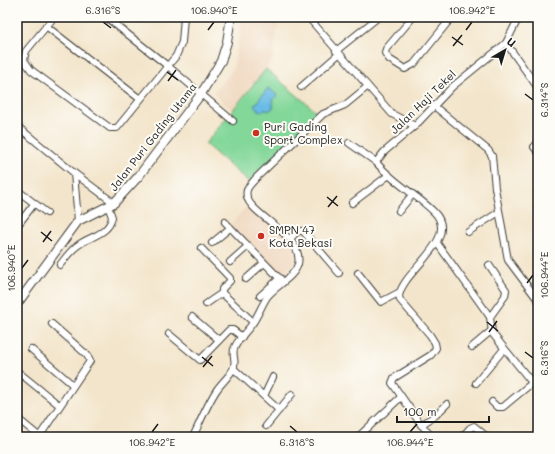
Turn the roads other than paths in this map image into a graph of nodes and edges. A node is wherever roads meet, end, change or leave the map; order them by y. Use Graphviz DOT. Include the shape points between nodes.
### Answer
graph roads {
  1 [pos="54,17"];
  2 [pos="106,17"];
  3 [pos="177,17"];
  4 [pos="231,17"];
  5 [pos="308,17"];
  6 [pos="413,17"];
  7 [pos="452,17"];
  8 [pos="519,17"];
  9 [pos="183,19"];
  10 [pos="376,19"];
  11 [pos="46,26"];
  12 [pos="506,43"];
  13 [pos="337,52"];
  14 [pos="169,67"];
  15 [pos="301,87"];
  16 [pos="367,87"];
  17 [pos="538,88"];
  18 [pos="201,94"];
  19 [pos="140,99"];
  20 [pos="434,106"];
  21 [pos="233,122"];
  22 [pos="17,126"];
  23 [pos="415,126"];
  24 [pos="538,142"];
  25 [pos="349,143"];
  26 [pos="538,152"];
  27 [pos="376,162"];
  28 [pos="74,173"];
  29 [pos="389,175"];
  30 [pos="17,190"];
  31 [pos="412,195"];
  32 [pos="352,203"];
  33 [pos="34,204"];
  34 [pos="111,204"];
  35 [pos="399,212"];
  36 [pos="499,212"];
  37 [pos="47,213"];
  38 [pos="78,221"];
  39 [pos="224,222"];
  40 [pos="17,226"];
  41 [pos="230,228"];
  42 [pos="468,232"];
  43 [pos="290,239"];
  44 [pos="212,243"];
  45 [pos="437,243"];
  46 [pos="248,246"];
  47 [pos="201,248"];
  48 [pos="230,262"];
  49 [pos="264,263"];
  50 [pos="60,265"];
  51 [pos="489,265"];
  52 [pos="339,273"];
  53 [pos="358,273"];
  54 [pos="246,279"];
  55 [pos="281,280"];
  56 [pos="400,292"];
  57 [pos="222,293"];
  58 [pos="260,296"];
  59 [pos="538,300"];
  60 [pos="18,301"];
  61 [pos="206,304"];
  62 [pos="192,317"];
  63 [pos="490,317"];
  64 [pos="253,322"];
  65 [pos="52,324"];
  66 [pos="491,331"];
  67 [pos="168,334"];
  68 [pos="242,337"];
  69 [pos="219,340"];
  70 [pos="472,347"];
  71 [pos="32,349"];
  72 [pos="504,349"];
  73 [pos="234,368"];
  74 [pos="17,371"];
  75 [pos="273,377"];
  76 [pos="476,383"];
  77 [pos="532,383"];
  78 [pos="73,385"];
  79 [pos="538,390"];
  80 [pos="292,394"];
  81 [pos="264,396"];
  82 [pos="401,397"];
  83 [pos="492,402"];
  84 [pos="447,404"];
  85 [pos="59,405"];
  86 [pos="279,410"];
  87 [pos="17,418"];
  88 [pos="421,425"];
  89 [pos="266,426"];
  90 [pos="39,437"];
  91 [pos="193,437"];
  92 [pos="358,437"];
  93 [pos="432,437"];
  94 [pos="462,437"];
  95 [pos="486,437"];
  1 -- 11 [label="street"];
  2 -- 14 [label="street"];
  3 -- 9 [label="street"];
  4 -- 18 [label="street, Jalan Puri Gading Utama" via="221,61"];
  5 -- 13 [label="street"];
  6 -- 7 [label="street" via="385,52 389,59 405,69 414,64"];
  8 -- 12 [label="street, Jalan Haji Tekel"];
  9 -- 14 [label="street" via="180,49"];
  10 -- 13 [label="street"];
  11 -- 19 [label="street"];
  11 -- 19 [label="street" via="24,56 27,66 36,74 110,128 118,128"];
  12 -- 17 [label="street"];
  12 -- 20 [label="street, Jalan Haji Tekel" via="452,87"];
  13 -- 15 [label="street"];
  13 -- 16 [label="street"];
  14 -- 18 [label="street"];
  14 -- 19 [label="street"];
  16 -- 23 [label="street" via="392,114"];
  16 -- 43 [label="street" via="345,105 323,114 256,178 247,190 247,196 253,206"];
  18 -- 21 [label="street"];
  18 -- 34 [label="street, Jalan Puri Gading Utama" via="138,177"];
  20 -- 23 [label="street, Jalan Haji Tekel"];
  20 -- 36 [label="street" via="492,156"];
  22 -- 28 [label="street"];
  23 -- 27 [label="street, Jalan Haji Tekel"];
  24 -- 26 [label="street" via="534,147"];
  25 -- 27 [label="street"];
  27 -- 29 [label="street"];
  28 -- 34 [label="street"];
  28 -- 38 [label="street"];
  29 -- 31 [label="street"];
  29 -- 32 [label="street"];
  30 -- 33 [label="street"];
  31 -- 35 [label="street"];
  31 -- 45 [label="street" via="440,219 440,236"];
  33 -- 37 [label="street"];
  33 -- 40 [label="street"];
  34 -- 38 [label="street, Jalan Puri Gading Utama"];
  34 -- 50 [label="street" via="112,217 102,233 76,246"];
  36 -- 42 [label="street"];
  36 -- 59 [label="street" via="508,260"];
  38 -- 60 [label="street, Jalan Puri Gading Utama"];
  39 -- 41 [label="street"];
  41 -- 44 [label="street"];
  41 -- 46 [label="street"];
  43 -- 52 [label="street" via="298,231 303,231"];
  43 -- 55 [label="street" via="296,246 298,263 297,267"];
  45 -- 56 [label="street" via="419,263"];
  45 -- 63 [label="street"];
  46 -- 48 [label="street"];
  46 -- 49 [label="street"];
  47 -- 57 [label="street" via="230,278"];
  49 -- 54 [label="street"];
  49 -- 55 [label="street"];
  51 -- 63 [label="street" via="506,290 505,296"];
  53 -- 56 [label="street" via="381,302"];
  55 -- 58 [label="street"];
  55 -- 64 [label="street" via="266,298"];
  56 -- 82 [label="street" via="400,300 430,334 436,348 431,356 392,380"];
  57 -- 61 [label="street"];
  57 -- 64 [label="street"];
  62 -- 69 [label="street"];
  63 -- 66 [label="street"];
  64 -- 68 [label="street"];
  65 -- 78 [label="street" via="87,355 90,361"];
  66 -- 70 [label="street"];
  66 -- 72 [label="street"];
  67 -- 69 [label="street" via="200,360"];
  68 -- 69 [label="street" via="230,329"];
  68 -- 73 [label="street" via="234,350"];
  71 -- 78 [label="street"];
  72 -- 76 [label="street"];
  72 -- 77 [label="street"];
  73 -- 81 [label="street"];
  73 -- 91 [label="street" via="216,392"];
  74 -- 85 [label="street"];
  75 -- 81 [label="street"];
  77 -- 79 [label="street"];
  77 -- 83 [label="street" via="503,408"];
  78 -- 85 [label="street"];
  80 -- 86 [label="street"];
  81 -- 86 [label="street"];
  82 -- 88 [label="street"];
  82 -- 92 [label="street"];
  84 -- 88 [label="street"];
  85 -- 90 [label="street"];
  86 -- 89 [label="street"];
  87 -- 90 [label="street"];
  88 -- 93 [label="street"];
  94 -- 95 [label="street" via="474,426"];
}
